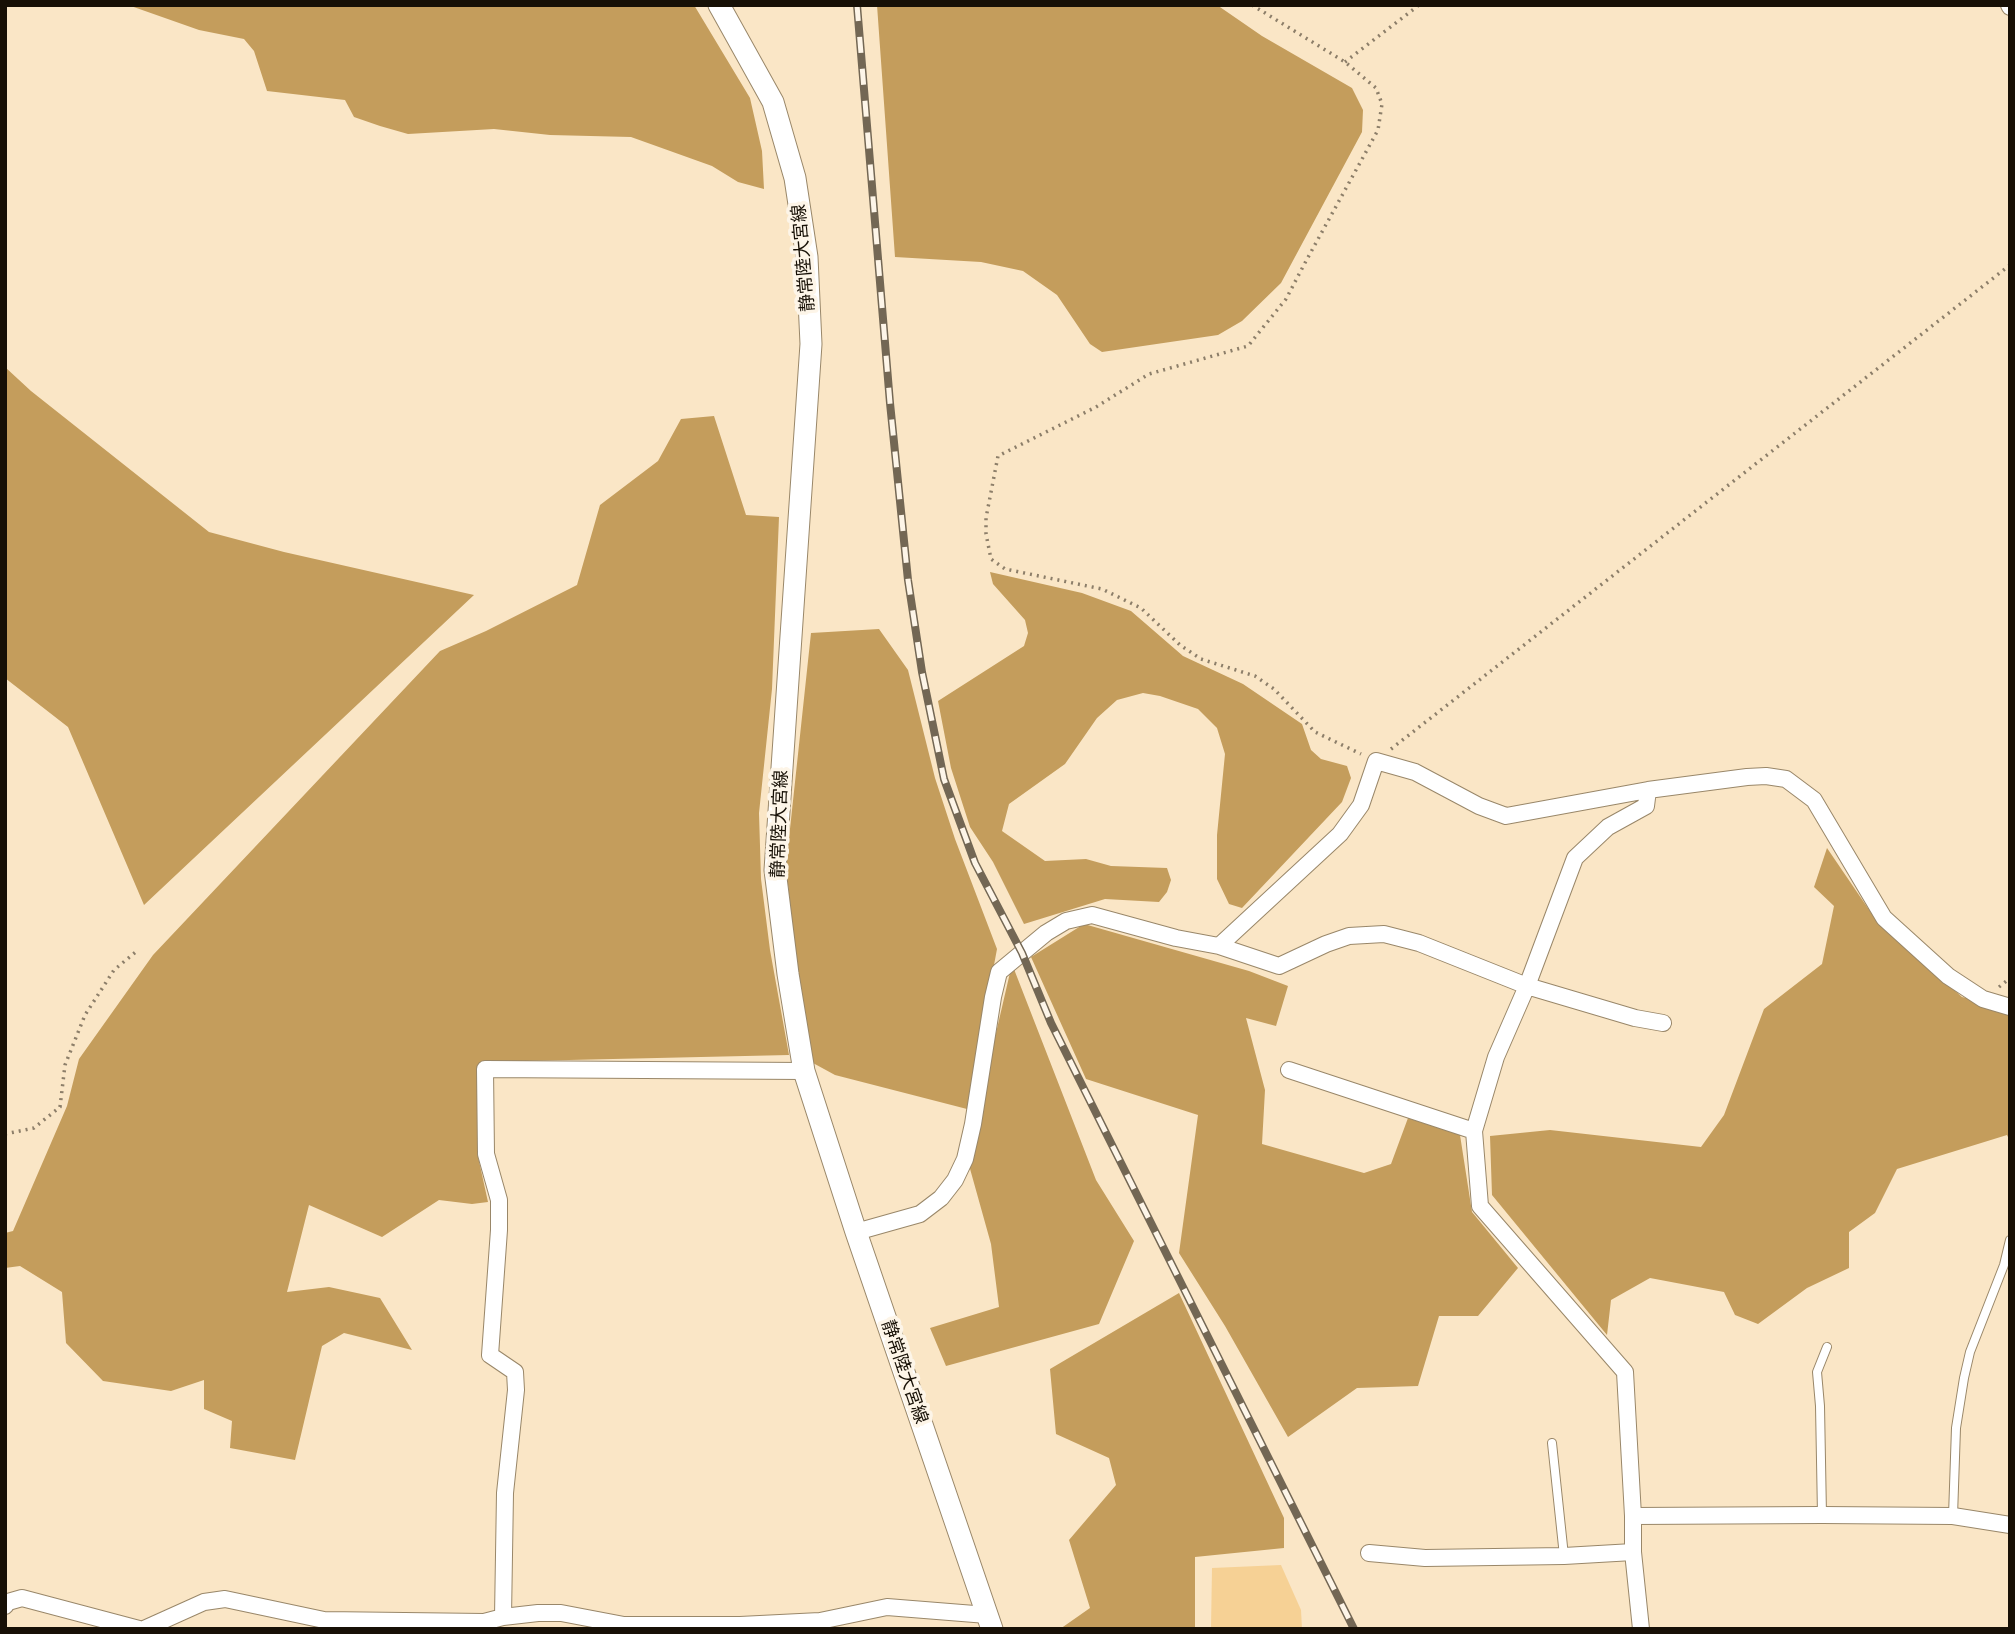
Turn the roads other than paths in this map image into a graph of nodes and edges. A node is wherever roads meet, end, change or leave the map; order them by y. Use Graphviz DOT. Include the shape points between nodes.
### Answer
graph roads {
  1 [pos="719,5"];
  2 [pos="1648,790"];
  3 [pos="1219,946"];
  4 [pos="1527,986"];
  5 [pos="2010,1007"];
  6 [pos="1663,1023"];
  7 [pos="1289,1070"];
  8 [pos="804,1071"];
  9 [pos="1474,1131"];
  10 [pos="856,1232"];
  11 [pos="2010,1240"];
  12 [pos="1827,1347"];
  13 [pos="1552,1443"];
  14 [pos="1822,1515"];
  15 [pos="1633,1516"];
  16 [pos="1953,1516"];
  17 [pos="2010,1525"];
  18 [pos="1633,1552"];
  19 [pos="1368,1553"];
  20 [pos="1564,1556"];
  21 [pos="5,1606"];
  22 [pos="503,1617"];
  23 [pos="990,1622"];
  24 [pos="484,1625"];
  25 [pos="141,1629"];
  26 [pos="1641,1629"];
  1 -- 8 [label="main road, 静常陸大宮線" via="773,102 795,178 807,257 811,344 775,870"];
  2 -- 3 [label="street" via="1506,816 1415,772 1376,761 1361,805 1340,834"];
  2 -- 4 [label="street" via="1646,806 1608,827 1575,858"];
  2 -- 5 [label="street" via="1747,776 1786,779 1814,800 1884,918 1948,976 1983,999"];
  3 -- 4 [label="street" via="1279,966 1349,936 1384,934 1419,943"];
  3 -- 10 [label="street" via="1092,915 1066,921 1046,933 999,972 973,1125 955,1180 920,1214"];
  4 -- 6 [label="street"];
  4 -- 9 [label="street" via="1496,1057"];
  7 -- 9 [label="street"];
  8 -- 10 [label="main road, 静常陸大宮線"];
  8 -- 22 [label="street" via="485,1069 486,1154 499,1200 490,1355 515,1372 516,1390 505,1493"];
  9 -- 15 [label="street" via="1480,1206 1625,1372"];
  10 -- 23 [label="main road, 静常陸大宮線"];
  11 -- 16 [label="lane" via="1964,1378 1956,1428"];
  12 -- 14 [label="lane" via="1817,1372"];
  13 -- 20 [label="lane"];
  14 -- 15 [label="street"];
  14 -- 16 [label="street"];
  15 -- 18 [label="street"];
  16 -- 17 [label="street"];
  18 -- 20 [label="street"];
  18 -- 26 [label="street"];
  19 -- 20 [label="street" via="1425,1558"];
  21 -- 25 [label="street" via="22,1598"];
  22 -- 23 [label="street" via="538,1613 624,1625 740,1625 820,1621 887,1607"];
  22 -- 24 [label="street"];
  24 -- 25 [label="street" via="324,1620 225,1600 204,1602"];
}
